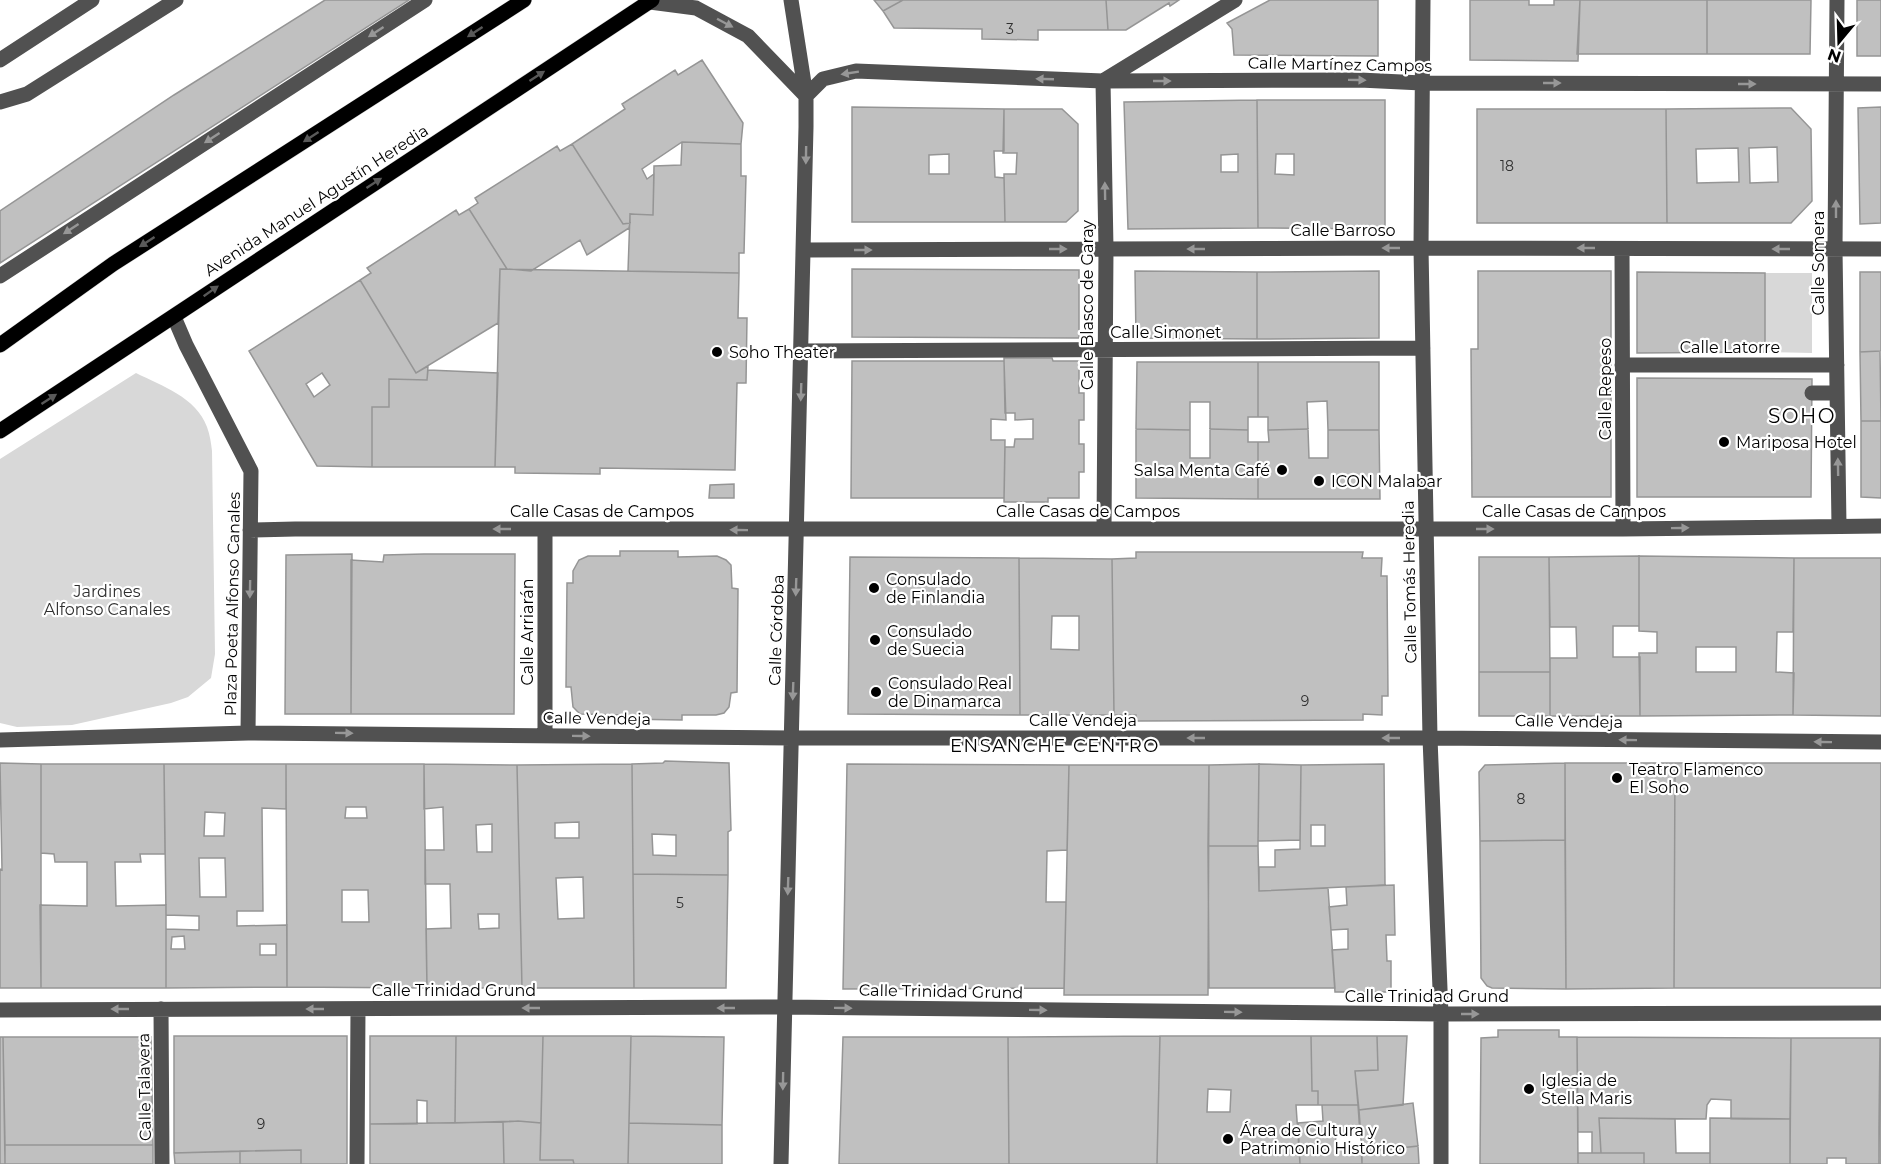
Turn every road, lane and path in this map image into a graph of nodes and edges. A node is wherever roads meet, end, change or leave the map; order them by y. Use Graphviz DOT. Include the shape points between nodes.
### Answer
graph roads {
  1 [pos="92,0"];
  2 [pos="176,0"];
  3 [pos="425,0"];
  4 [pos="524,0"];
  5 [pos="791,0"];
  6 [pos="1235,0"];
  7 [pos="1423,0"];
  8 [pos="1838,0"];
  9 [pos="651,1"];
  10 [pos="0,60"];
  11 [pos="1103,81"];
  12 [pos="1422,83"];
  13 [pos="1836,84"];
  14 [pos="1881,84"];
  15 [pos="806,96"];
  16 [pos="0,102"];
  17 [pos="1421,248"];
  18 [pos="1106,249"];
  19 [pos="1622,249"];
  20 [pos="1835,249"];
  21 [pos="1881,249"];
  22 [pos="805,250"];
  23 [pos="0,276"];
  24 [pos="174,317"];
  25 [pos="0,345"];
  26 [pos="1423,348"];
  27 [pos="1105,350"];
  28 [pos="802,351"];
  29 [pos="1837,365"];
  30 [pos="1622,366"];
  31 [pos="1812,393"];
  32 [pos="1837,393"];
  33 [pos="0,430"];
  34 [pos="1839,526"];
  35 [pos="1881,526"];
  36 [pos="545,529"];
  37 [pos="1104,529"];
  38 [pos="1426,529"];
  39 [pos="1623,529"];
  40 [pos="250,530"];
  41 [pos="797,530"];
  42 [pos="248,733"];
  43 [pos="545,735"];
  44 [pos="792,738"];
  45 [pos="1430,738"];
  46 [pos="0,740"];
  47 [pos="1881,742"];
  48 [pos="784,1007"];
  49 [pos="358,1008"];
  50 [pos="161,1009"];
  51 [pos="0,1010"];
  52 [pos="1881,1013"];
  53 [pos="1441,1014"];
  54 [pos="162,1164"];
  55 [pos="357,1164"];
  56 [pos="781,1164"];
  57 [pos="1441,1164"];
  1 -- 10 [label="street"];
  2 -- 16 [label="street" via="27,94"];
  3 -- 23 [label="street, one-way"];
  4 -- 25 [label="main road, one-way" via="114,264"];
  5 -- 15 [label="street, Calle Córdoba"];
  6 -- 11 [label="street"];
  7 -- 12 [label="street, Calle Tomás Heredia"];
  8 -- 13 [label="street, Calle Somera"];
  9 -- 15 [label="street, one-way" via="696,8 748,36"];
  24 -- 9 [label="main road, Avenida Manuel Agustín Heredia, one-way"];
  11 -- 12 [label="street, Calle Martínez Campos, one-way"];
  11 -- 15 [label="street, Calle Martínez Campos, one-way" via="856,71 823,79"];
  18 -- 11 [label="street, Calle Blasco de Garay, one-way"];
  12 -- 13 [label="street, Calle Martínez Campos, one-way"];
  12 -- 17 [label="street, Calle Tomás Heredia"];
  13 -- 14 [label="street, Calle Martínez Campos"];
  20 -- 13 [label="street, Calle Somera, one-way"];
  15 -- 22 [label="street, Calle Córdoba, one-way"];
  17 -- 18 [label="street, Calle Barroso, one-way"];
  19 -- 17 [label="street, Calle Barroso, one-way"];
  17 -- 26 [label="street, Calle Tomás Heredia"];
  22 -- 18 [label="street, Calle Barroso, one-way"];
  18 -- 27 [label="street, Calle Blasco de Garay"];
  20 -- 19 [label="street, Calle Barroso, one-way"];
  19 -- 30 [label="street, Calle Repeso"];
  20 -- 21 [label="street, Calle Barroso"];
  20 -- 29 [label="street, Calle Somera"];
  22 -- 28 [label="street, Calle Córdoba"];
  33 -- 24 [label="main road, Avenida Manuel Agustín Heredia, one-way"];
  24 -- 40 [label="street, Plaza Poeta Alfonso Canales" via="251,471"];
  26 -- 27 [label="street, Calle Simonet"];
  26 -- 38 [label="street, Calle Tomás Heredia"];
  27 -- 28 [label="street, Calle Simonet"];
  27 -- 37 [label="street, Calle Blasco de Garay"];
  28 -- 41 [label="street, Calle Córdoba, one-way"];
  29 -- 30 [label="street, Calle Latorre"];
  29 -- 32 [label="street, Calle Somera"];
  30 -- 39 [label="street, Calle Repeso"];
  31 -- 32 [label="street"];
  34 -- 32 [label="street, Calle Somera, one-way"];
  34 -- 35 [label="street, Calle Casas de Campos"];
  39 -- 34 [label="street, Calle Casas de Campos, one-way"];
  36 -- 40 [label="street, Calle Casas de Campos, one-way"];
  41 -- 36 [label="street, Calle Casas de Campos, one-way"];
  36 -- 43 [label="street, Calle Arriarán"];
  37 -- 38 [label="street, Calle Casas de Campos"];
  37 -- 41 [label="street, Calle Casas de Campos"];
  38 -- 39 [label="street, Calle Casas de Campos, one-way"];
  38 -- 45 [label="street, Calle Tomás Heredia"];
  40 -- 42 [label="street, Plaza Poeta Alfonso Canales, one-way"];
  41 -- 44 [label="street, Calle Córdoba, one-way"];
  42 -- 43 [label="street, Calle Vendeja, one-way"];
  42 -- 46 [label="street, Plaza Poeta Alfonso Canales"];
  43 -- 44 [label="street, Calle Vendeja, one-way"];
  45 -- 44 [label="street, Calle Vendeja, one-way"];
  44 -- 48 [label="street, Calle Córdoba, one-way"];
  47 -- 45 [label="street, Calle Vendeja, one-way"];
  45 -- 53 [label="street, Calle Tomás Heredia"];
  48 -- 49 [label="street, Calle Trinidad Grund, one-way"];
  48 -- 53 [label="street, Calle Trinidad Grund, one-way"];
  48 -- 56 [label="street, Calle Córdoba, one-way"];
  49 -- 50 [label="street, Calle Trinidad Grund, one-way"];
  49 -- 55 [label="street"];
  50 -- 51 [label="street, Calle Trinidad Grund, one-way"];
  50 -- 54 [label="street, Calle Talavera"];
  53 -- 52 [label="street, Calle Trinidad Grund, one-way"];
  53 -- 57 [label="street, Calle Tomás Heredia"];
}
